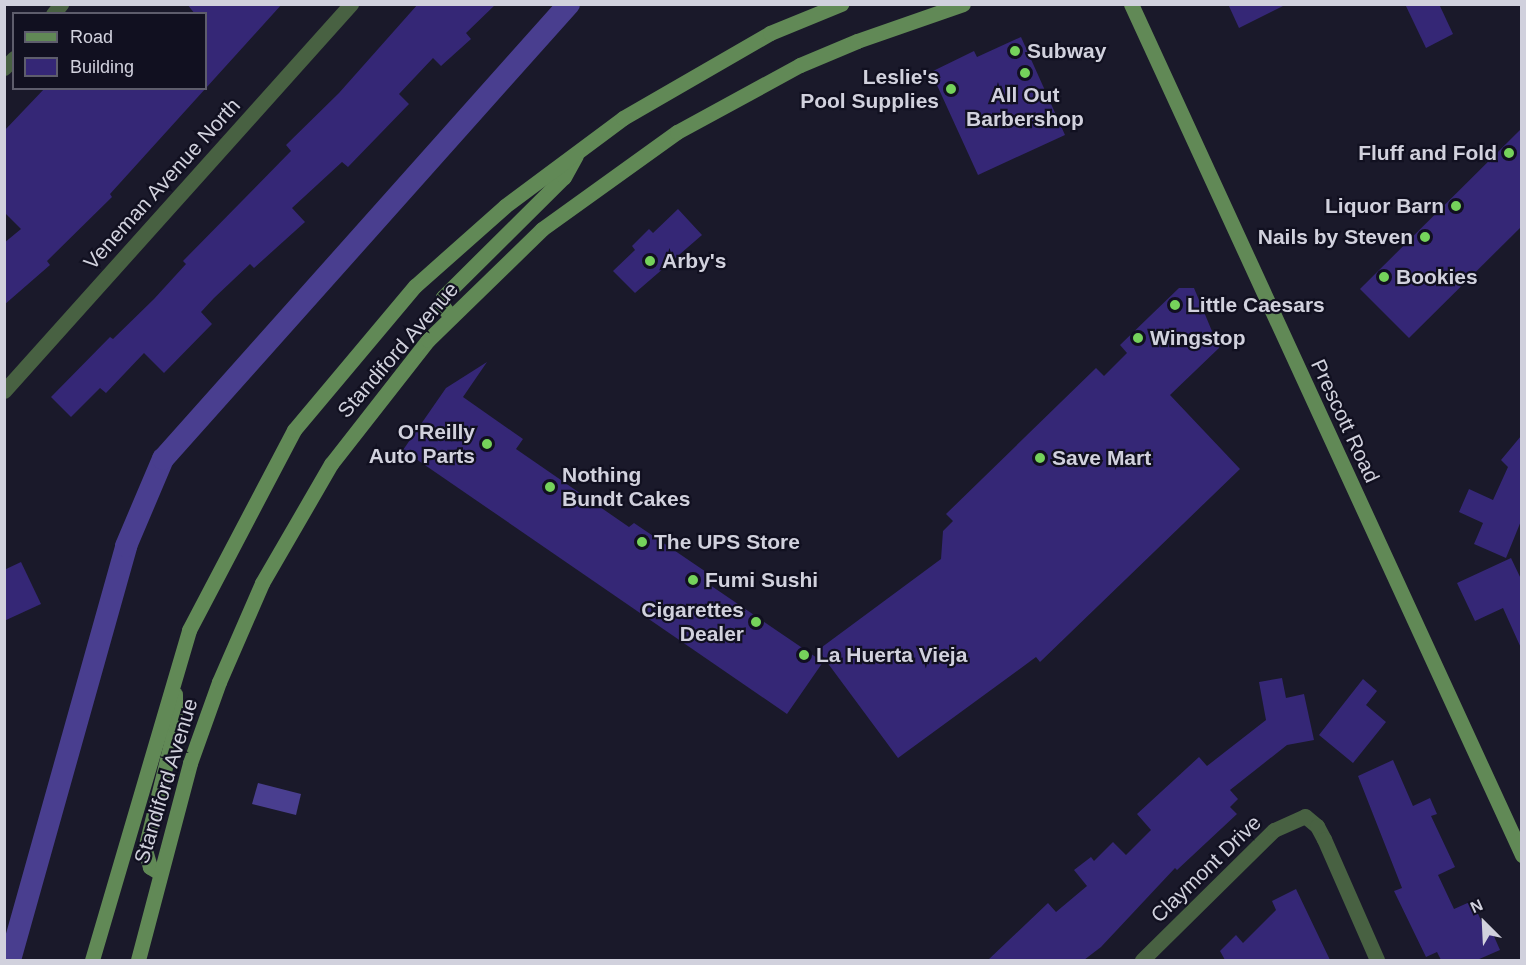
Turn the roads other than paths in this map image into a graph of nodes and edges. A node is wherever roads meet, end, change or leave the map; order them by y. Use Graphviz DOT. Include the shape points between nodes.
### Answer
graph roads {
  1 [pos="351,4"];
  2 [pos="842,4"];
  3 [pos="963,4"];
  4 [pos="1131,4"];
  5 [pos="578,151"];
  6 [pos="451,317"];
  7 [pos="4,392"];
  8 [pos="174,682"];
  9 [pos="1521,855"];
  10 [pos="160,873"];
  11 [pos="92,960"];
  12 [pos="138,960"];
  13 [pos="1142,960"];
  14 [pos="1377,960"];
  1 -- 7 [label="street, Veneman Avenue North"];
  2 -- 5 [label="main road, Standiford Avenue" via="770,33 710,66 623,118"];
  3 -- 6 [label="main road, Standiford Avenue" via="800,65 677,132 542,229"];
  4 -- 9 [label="main road, Prescott Road"];
  5 -- 6 [label="main road" via="564,177 443,297 442,305"];
  5 -- 8 [label="main road, Standiford Avenue" via="505,206 415,286 294,430 189,630"];
  6 -- 10 [label="main road, Standiford Avenue" via="352,434 262,583 231,651 190,763"];
  8 -- 10 [label="main road" via="176,728 145,849 147,861"];
  8 -- 11 [label="main road, Standiford Avenue"];
  10 -- 12 [label="main road, Standiford Avenue"];
  13 -- 14 [label="street, Claymont Drive" via="1274,830 1305,816 1324,839"];
}
